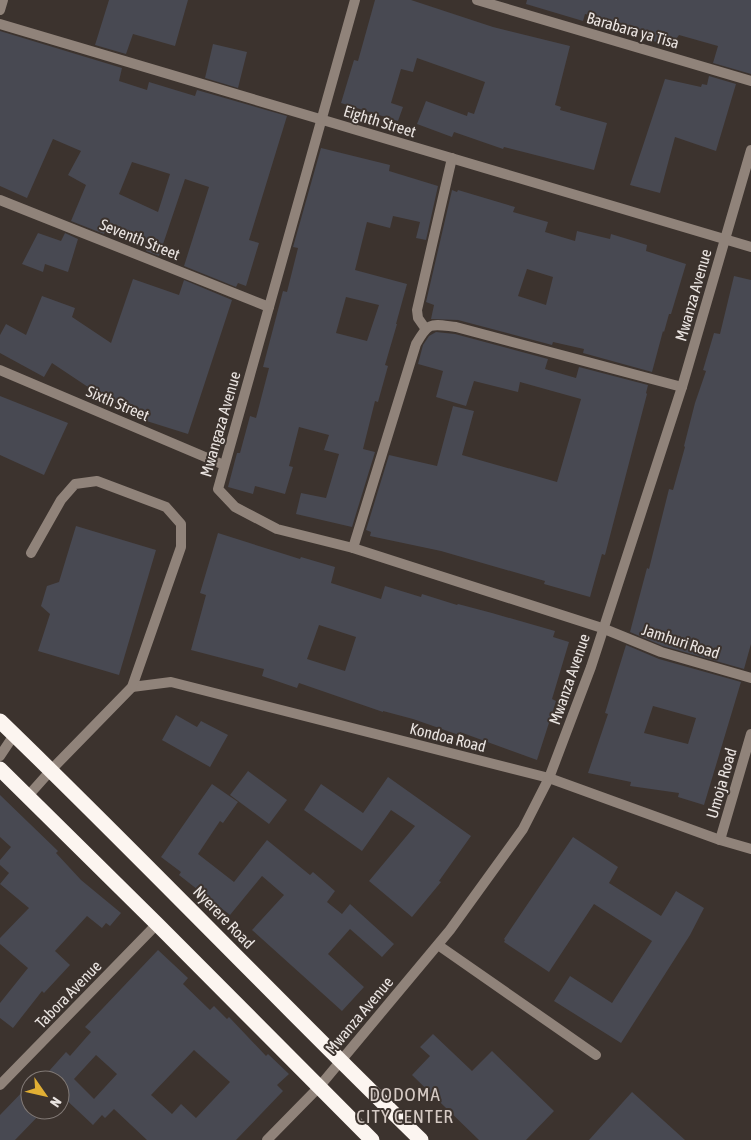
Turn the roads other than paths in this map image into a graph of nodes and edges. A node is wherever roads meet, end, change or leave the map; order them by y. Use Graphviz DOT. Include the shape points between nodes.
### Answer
graph roads {
  1 [pos="3,0"];
  2 [pos="355,0"];
  3 [pos="477,0"];
  4 [pos="0,10"];
  5 [pos="0,24"];
  6 [pos="751,80"];
  7 [pos="322,120"];
  8 [pos="751,150"];
  9 [pos="452,158"];
  10 [pos="0,200"];
  11 [pos="725,239"];
  12 [pos="751,247"];
  13 [pos="269,307"];
  14 [pos="425,328"];
  15 [pos="0,370"];
  16 [pos="682,387"];
  17 [pos="224,465"];
  18 [pos="353,548"];
  19 [pos="31,553"];
  20 [pos="602,628"];
  21 [pos="751,678"];
  22 [pos="132,687"];
  23 [pos="0,721"];
  24 [pos="751,734"];
  25 [pos="14,735"];
  26 [pos="0,756"];
  27 [pos="0,769"];
  28 [pos="52,770"];
  29 [pos="549,778"];
  30 [pos="28,796"];
  31 [pos="720,840"];
  32 [pos="751,848"];
  33 [pos="157,924"];
  34 [pos="438,945"];
  35 [pos="596,1055"];
  36 [pos="340,1062"];
  37 [pos="2,1078"];
  38 [pos="319,1087"];
  39 [pos="267,1140"];
  40 [pos="372,1140"];
  41 [pos="421,1140"];
  1 -- 4 [label="street"];
  2 -- 7 [label="street, Mwangaza Avenue"];
  3 -- 6 [label="street, Barabara ya Tisa"];
  5 -- 7 [label="street, Eighth Street"];
  7 -- 9 [label="street, Eighth Street"];
  7 -- 13 [label="street, Mwangaza Avenue"];
  8 -- 11 [label="street, Mwanza Avenue"];
  9 -- 11 [label="street, Eighth Street"];
  9 -- 14 [label="street" via="417,310"];
  10 -- 13 [label="street, Seventh Street"];
  11 -- 12 [label="street, Eighth Street"];
  11 -- 16 [label="street, Mwanza Avenue"];
  13 -- 17 [label="street, Mwangaza Avenue"];
  14 -- 16 [label="street" via="435,324 456,326"];
  14 -- 18 [label="street" via="416,344"];
  15 -- 17 [label="street, Sixth Street"];
  16 -- 20 [label="street, Mwanza Avenue"];
  17 -- 18 [label="street, Mwangaza Avenue" via="218,489 234,506 277,529"];
  18 -- 20 [label="street, Mwangaza Avenue"];
  19 -- 22 [label="street" via="75,484 98,481 166,507 181,524 181,547"];
  20 -- 21 [label="street, Jamhuri Road" via="661,652"];
  20 -- 29 [label="street, Mwanza Avenue" via="591,667"];
  22 -- 28 [label="street"];
  22 -- 29 [label="street, Kondoa Road" via="171,682"];
  23 -- 25 [label="highway, Nyerere Road"];
  24 -- 31 [label="street, Umoja Road"];
  25 -- 26 [label="street"];
  25 -- 28 [label="highway, Nyerere Road"];
  27 -- 30 [label="highway"];
  28 -- 30 [label="street"];
  28 -- 36 [label="highway, Nyerere Road"];
  29 -- 31 [label="street, Kondoa Road"];
  29 -- 34 [label="street, Mwanza Avenue" via="522,829"];
  30 -- 33 [label="highway"];
  31 -- 32 [label="street, Kondoa Road"];
  33 -- 37 [label="street, Tabora Avenue"];
  33 -- 38 [label="highway"];
  34 -- 35 [label="street"];
  34 -- 36 [label="street, Mwanza Avenue"];
  36 -- 38 [label="street, Mwanza Avenue"];
  36 -- 41 [label="highway, Nyerere Road"];
  38 -- 39 [label="street, Mwanza Avenue"];
  38 -- 40 [label="highway"];
}
